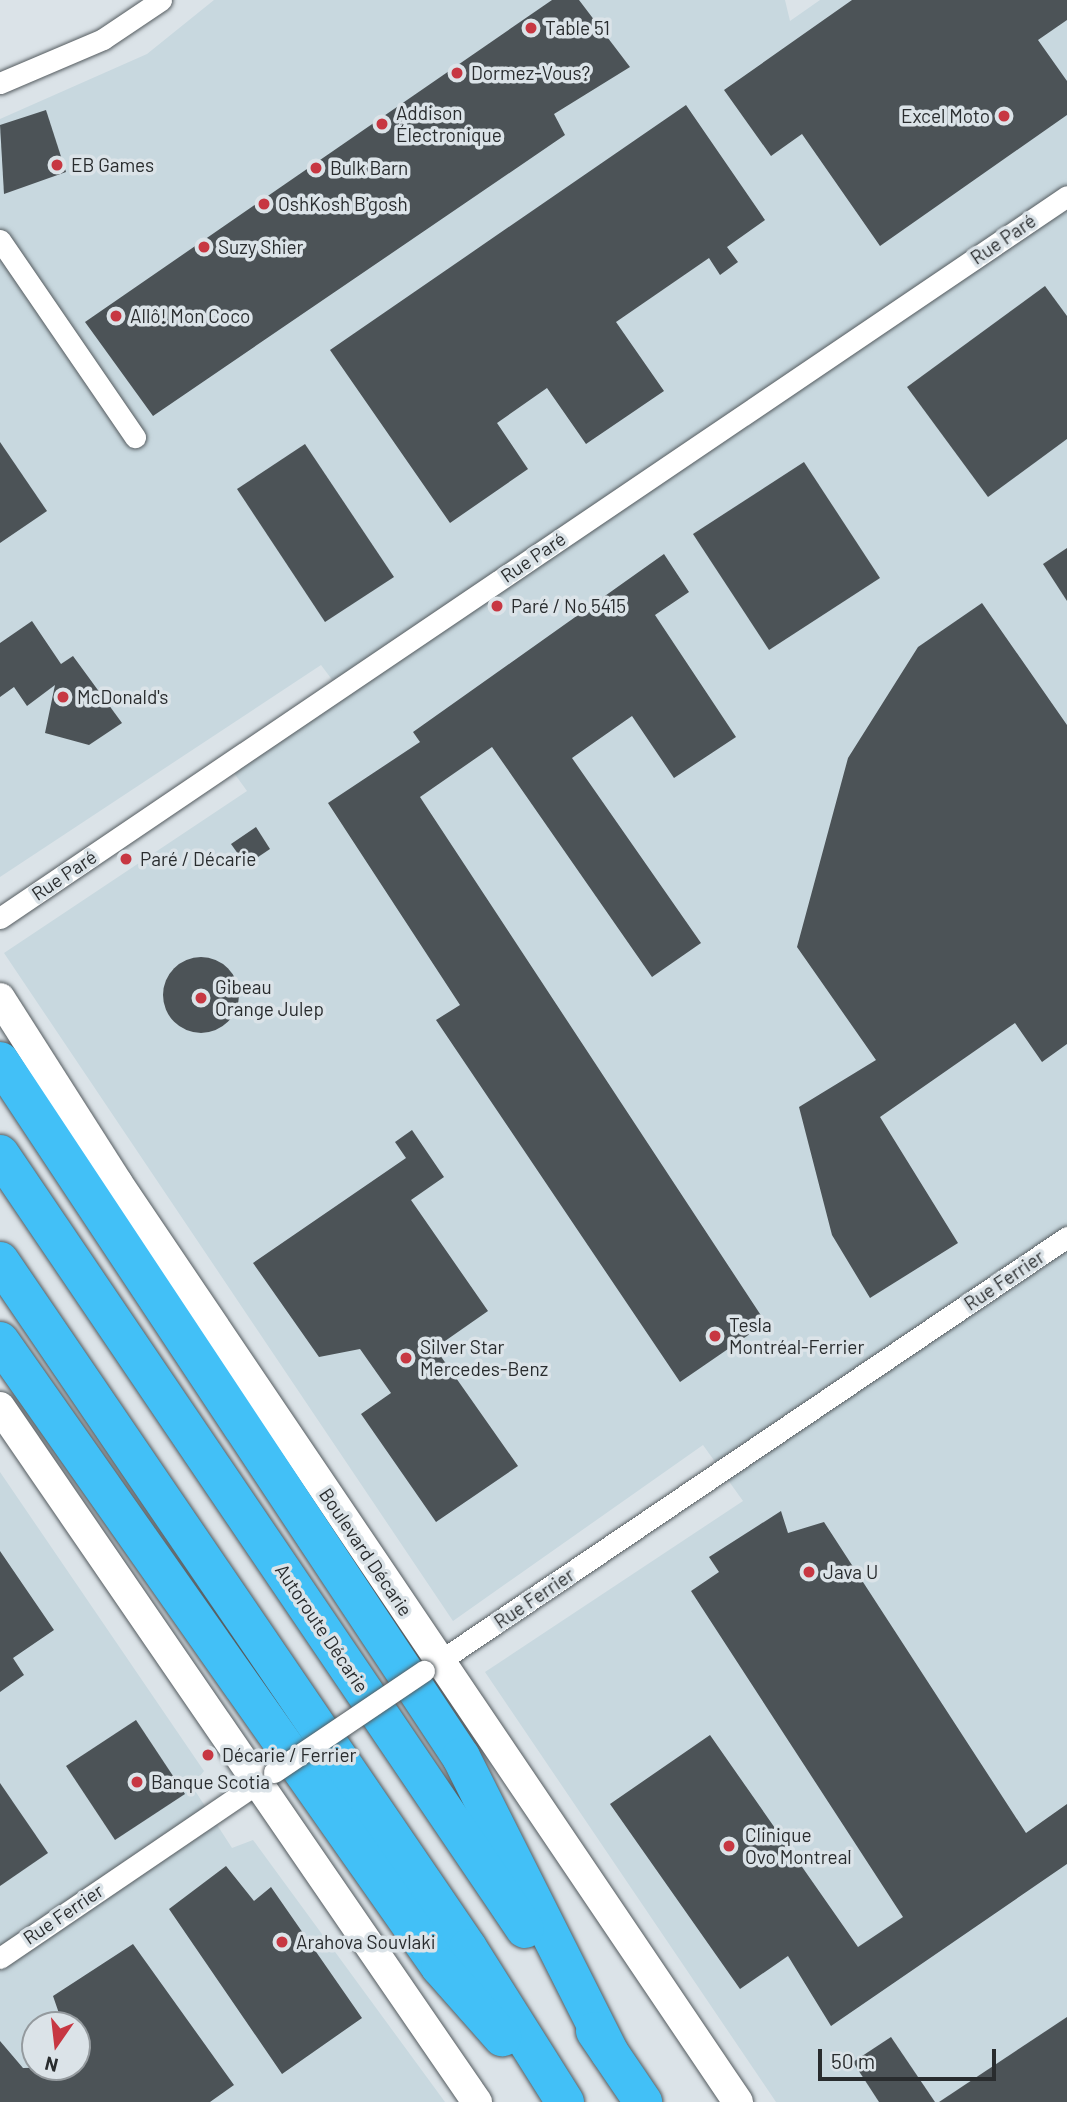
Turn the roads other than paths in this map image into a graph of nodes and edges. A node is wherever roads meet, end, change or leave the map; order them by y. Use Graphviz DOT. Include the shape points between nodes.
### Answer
graph roads {
  1 [pos="161,0"];
  2 [pos="0,83"];
  3 [pos="1067,196"];
  4 [pos="0,240"];
  5 [pos="135,437"];
  6 [pos="0,918"];
  7 [pos="0,998"];
  8 [pos="0,1060"];
  9 [pos="0,1154"];
  10 [pos="1067,1237"];
  11 [pos="0,1261"];
  12 [pos="0,1341"];
  13 [pos="0,1408"];
  14 [pos="432,1666"];
  15 [pos="266,1777"];
  16 [pos="0,1958"];
  17 [pos="610,2053"];
  18 [pos="477,2102"];
  19 [pos="562,2102"];
  20 [pos="643,2102"];
  21 [pos="738,2102"];
  1 -- 2 [label="street" via="103,39"];
  3 -- 6 [label="street, Rue Paré"];
  4 -- 5 [label="street"];
  7 -- 14 [label="main road, Boulevard Décarie"];
  8 -- 17 [label="highway" via="461,1757"];
  9 -- 17 [label="highway, Autoroute Décarie"];
  10 -- 14 [label="street, Rue Ferrier"];
  11 -- 19 [label="highway" via="468,1948"];
  12 -- 19 [label="highway" via="440,1967"];
  13 -- 15 [label="main road"];
  14 -- 15 [label="street, Rue Ferrier, bridge"];
  14 -- 21 [label="main road, Boulevard Décarie"];
  15 -- 16 [label="street, Rue Ferrier"];
  15 -- 18 [label="main road"];
  17 -- 20 [label="highway, Autoroute Décarie"];
}
